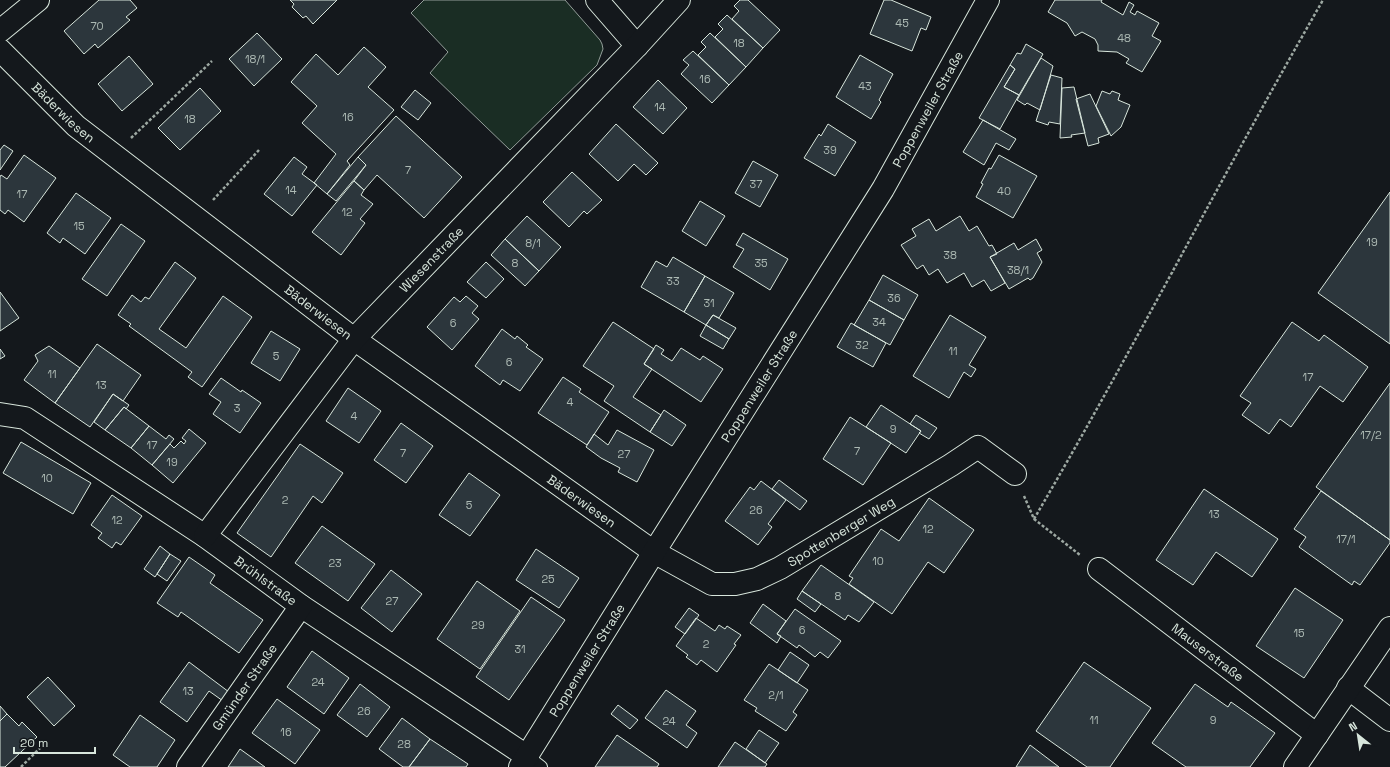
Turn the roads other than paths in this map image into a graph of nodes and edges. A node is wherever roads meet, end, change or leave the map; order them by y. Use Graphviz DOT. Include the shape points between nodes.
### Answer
graph roads {
  1 [pos="38,0"];
  2 [pos="597,0"];
  3 [pos="679,0"];
  4 [pos="988,0"];
  5 [pos="0,31"];
  6 [pos="637,46"];
  7 [pos="0,50"];
  8 [pos="354,339"];
  9 [pos="0,414"];
  10 [pos="1015,474"];
  11 [pos="206,536"];
  12 [pos="654,552"];
  13 [pos="1099,569"];
  14 [pos="301,606"];
  15 [pos="1390,628"];
  16 [pos="1348,688"];
  17 [pos="1390,720"];
  18 [pos="1318,735"];
  19 [pos="530,764"];
  20 [pos="188,767"];
  21 [pos="1295,767"];
  1 -- 5 [label="street"];
  2 -- 6 [label="street"];
  3 -- 6 [label="street, Wiesenstraße"];
  4 -- 12 [label="street, Poppenweiler Straße" via="883,189"];
  6 -- 8 [label="street, Wiesenstraße"];
  7 -- 8 [label="street, Bäderwiesen" via="76,126"];
  8 -- 11 [label="street, Wiesenstraße"];
  8 -- 12 [label="street, Bäderwiesen"];
  9 -- 11 [label="street, Brühlstraße" via="25,418"];
  10 -- 12 [label="street, Spottenberger Weg" via="978,446 951,465 780,568 756,579 735,584 712,584"];
  11 -- 14 [label="street, Brühlstraße"];
  12 -- 19 [label="street, Poppenweiler Straße"];
  13 -- 18 [label="street, Mauserstraße"];
  14 -- 19 [label="street, Brühlstraße"];
  14 -- 20 [label="street, Gmünder Straße"];
  15 -- 16 [label="street"];
  16 -- 17 [label="street"];
  16 -- 18 [label="street"];
  18 -- 21 [label="street"];
}
